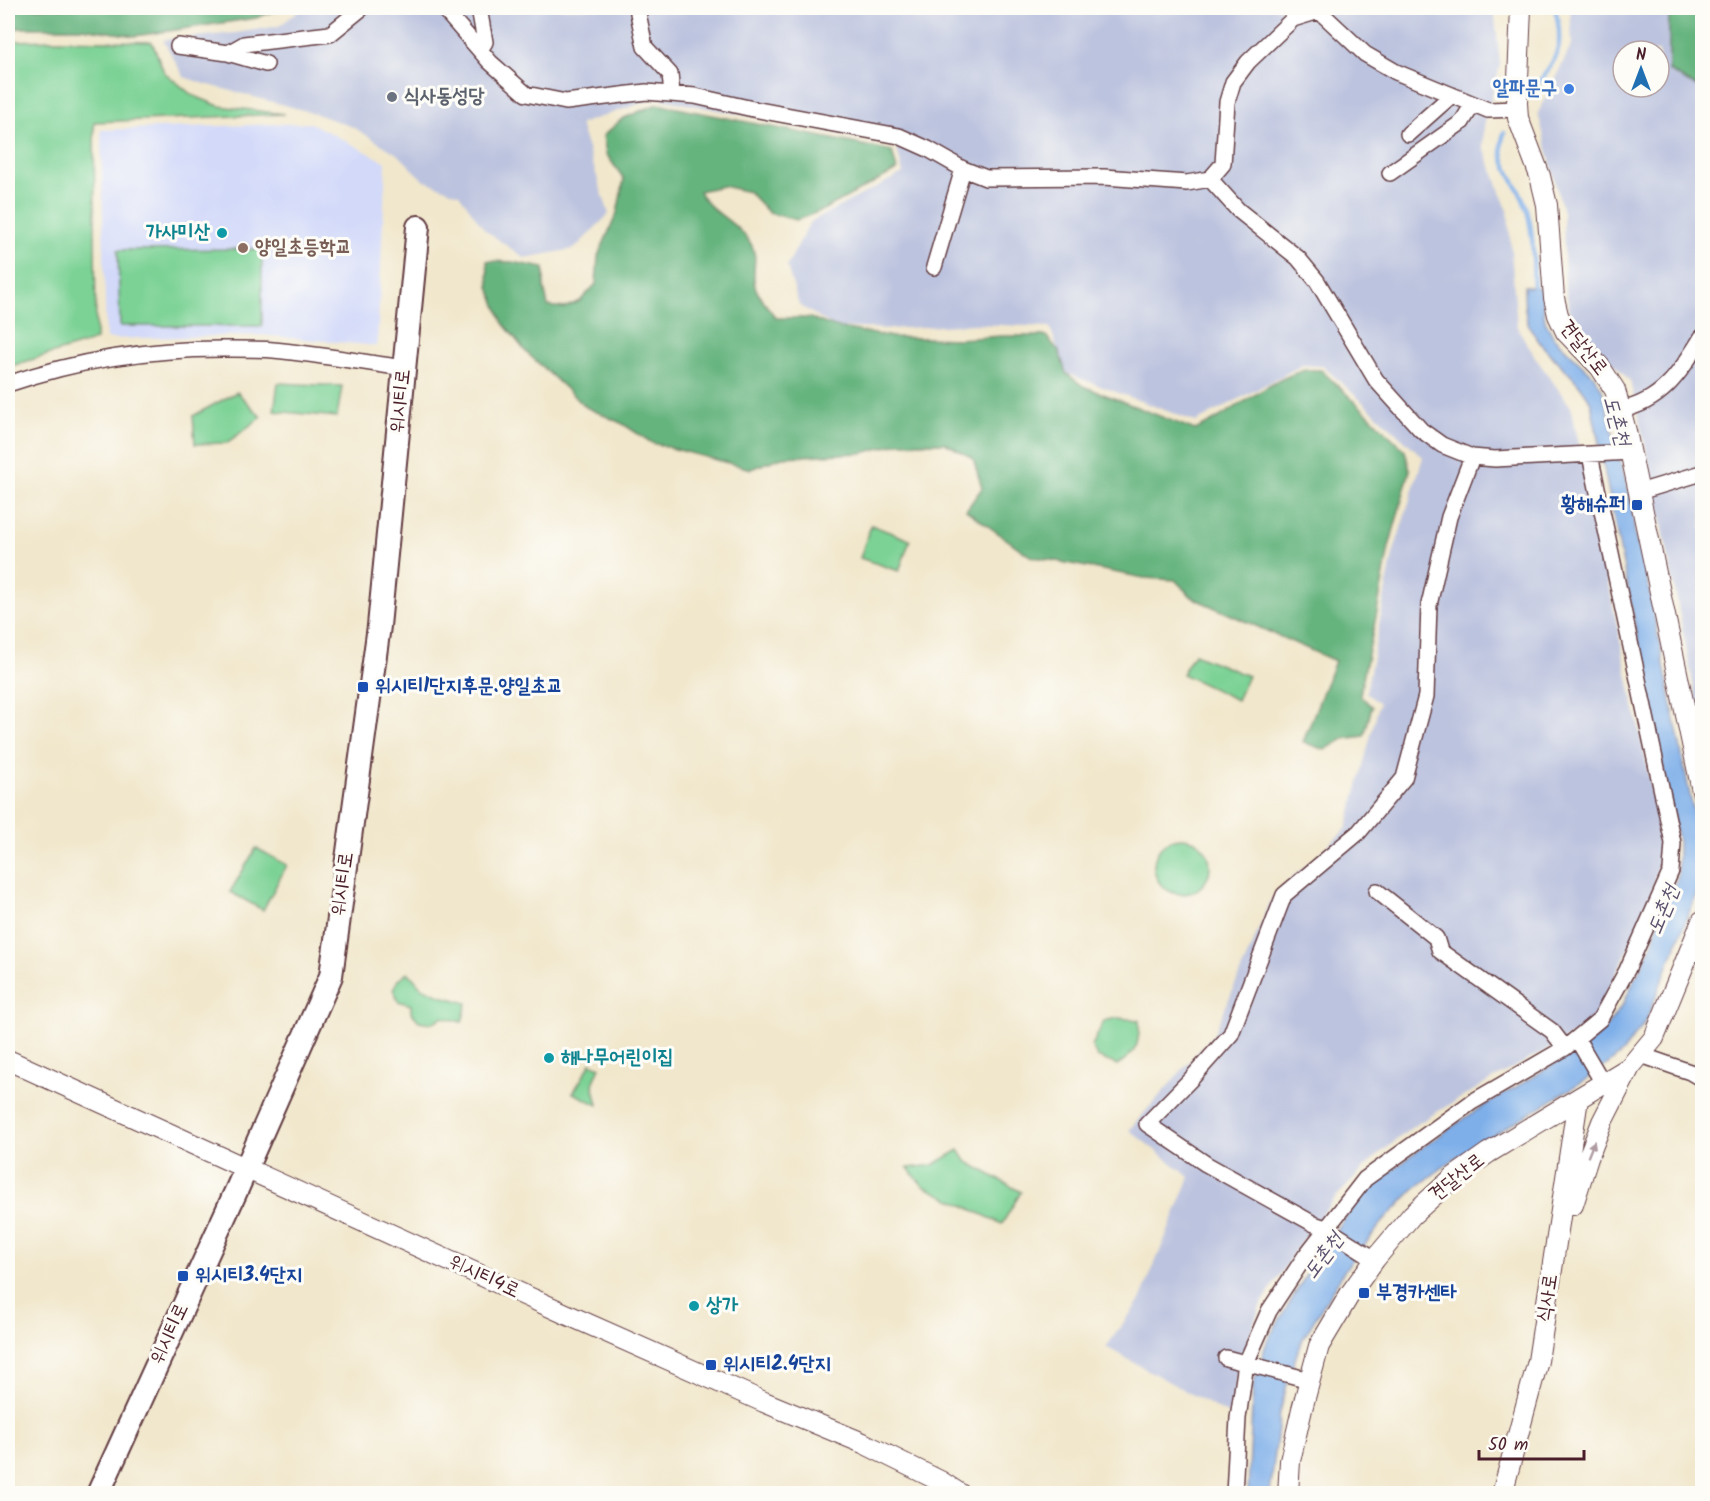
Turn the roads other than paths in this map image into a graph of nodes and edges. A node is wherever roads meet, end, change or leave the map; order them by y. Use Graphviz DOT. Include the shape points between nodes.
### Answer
graph roads {
  1 [pos="362,8"];
  2 [pos="442,8"];
  3 [pos="479,8"];
  4 [pos="1521,8"];
  5 [pos="1318,9"];
  6 [pos="638,13"];
  7 [pos="178,46"];
  8 [pos="480,50"];
  9 [pos="228,53"];
  10 [pos="266,64"];
  11 [pos="672,94"];
  12 [pos="1452,95"];
  13 [pos="1473,104"];
  14 [pos="1517,109"];
  15 [pos="1408,134"];
  16 [pos="963,169"];
  17 [pos="1390,173"];
  18 [pos="1210,179"];
  19 [pos="418,227"];
  20 [pos="934,267"];
  21 [pos="1702,337"];
  22 [pos="404,368"];
  23 [pos="8,384"];
  24 [pos="1620,410"];
  25 [pos="1628,452"];
  26 [pos="1594,454"];
  27 [pos="1472,457"];
  28 [pos="1702,473"];
  29 [pos="1639,492"];
  30 [pos="1696,721"];
  31 [pos="1700,767"];
  32 [pos="1702,791"];
  33 [pos="1377,891"];
  34 [pos="1702,921"];
  35 [pos="1574,1044"];
  36 [pos="8,1059"];
  37 [pos="1636,1061"];
  38 [pos="1702,1079"];
  39 [pos="1601,1081"];
  40 [pos="1578,1099"];
  41 [pos="246,1167"];
  42 [pos="1560,1221"];
  43 [pos="1330,1230"];
  44 [pos="1371,1256"];
  45 [pos="1226,1359"];
  46 [pos="1251,1364"];
  47 [pos="1305,1379"];
  48 [pos="98,1494"];
  49 [pos="960,1494"];
  50 [pos="1234,1494"];
  51 [pos="1288,1494"];
  52 [pos="1502,1494"];
  1 -- 9 [label="street" via="330,34 244,44"];
  2 -- 8 [label="street"];
  3 -- 8 [label="street" via="485,42"];
  4 -- 14 [label="street, 견달산로"];
  5 -- 12 [label="street" via="1365,54 1396,72"];
  5 -- 18 [label="street" via="1293,19 1233,82 1227,102 1223,164"];
  6 -- 11 [label="street" via="645,47 670,74"];
  7 -- 9 [label="street"];
  8 -- 11 [label="street" via="526,94 566,102 646,92"];
  9 -- 10 [label="street"];
  11 -- 16 [label="street" via="899,136"];
  12 -- 13 [label="street"];
  12 -- 15 [label="street"];
  13 -- 14 [label="street" via="1488,110"];
  13 -- 17 [label="street" via="1462,122"];
  14 -- 24 [label="street, 견달산로" via="1544,190 1560,323 1600,367 1615,390"];
  16 -- 18 [label="street" via="986,178 1104,177 1187,183"];
  16 -- 20 [label="street"];
  18 -- 27 [label="street" via="1238,210 1298,258 1317,281 1376,380 1399,408 1442,445"];
  19 -- 22 [label="main road, 위시티로"];
  21 -- 24 [label="street" via="1680,374 1650,400"];
  22 -- 23 [label="street" via="271,350 213,349 109,358 45,371"];
  22 -- 41 [label="main road, 위시티로" via="379,626 331,976"];
  24 -- 25 [label="street, 견달산로"];
  25 -- 26 [label="street"];
  25 -- 29 [label="street, 견달산로"];
  26 -- 27 [label="street"];
  26 -- 35 [label="street" via="1672,843 1671,871 1628,970 1600,1019"];
  27 -- 43 [label="street" via="1449,518 1429,605 1426,696 1404,778 1359,831 1284,895 1231,1034 1147,1124 1206,1164"];
  28 -- 29 [label="street"];
  29 -- 30 [label="street, 견달산로"];
  30 -- 31 [label="street, 견달산로"];
  31 -- 32 [label="street, 견달산로"];
  33 -- 35 [label="street" via="1436,938 1440,951"];
  34 -- 37 [label="street, 견달산로" via="1654,1038"];
  35 -- 39 [label="street"];
  35 -- 43 [label="street" via="1472,1102 1365,1179"];
  36 -- 41 [label="street, 위시티4로"];
  37 -- 38 [label="street" via="1690,1072"];
  37 -- 39 [label="street, 견달산로"];
  42 -- 37 [label="street, one-way" via="1572,1207 1602,1122"];
  39 -- 40 [label="street, 견달산로"];
  40 -- 42 [label="street, 식사로"];
  40 -- 44 [label="street, 견달산로" via="1454,1177"];
  41 -- 48 [label="main road, 위시티로"];
  41 -- 49 [label="street, 위시티4로" via="544,1305 863,1443"];
  42 -- 52 [label="street, 식사로" via="1538,1361"];
  43 -- 44 [label="street"];
  43 -- 46 [label="street" via="1306,1255 1269,1311"];
  44 -- 47 [label="street, 견달산로" via="1319,1346"];
  45 -- 46 [label="street"];
  46 -- 47 [label="street"];
  46 -- 50 [label="street" via="1238,1418"];
  47 -- 51 [label="street, 견달산로"];
}
